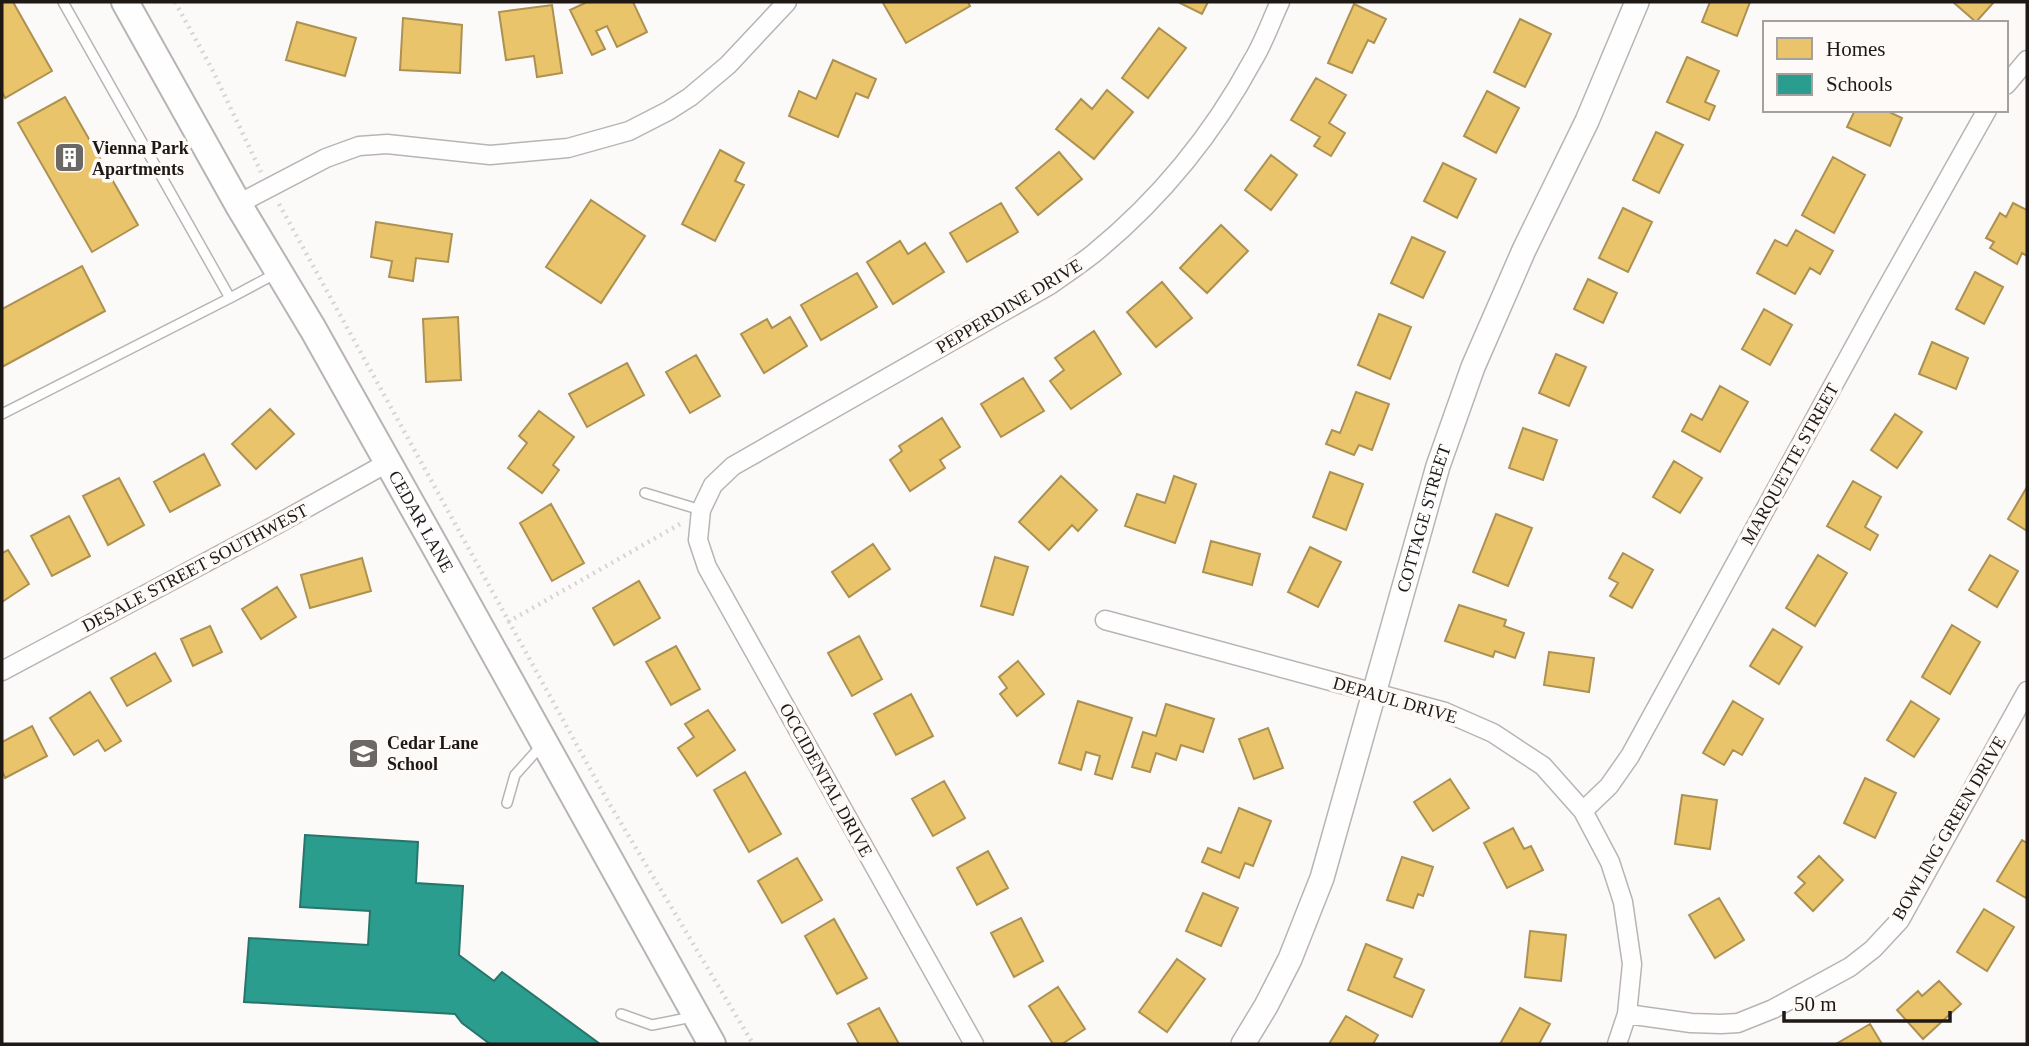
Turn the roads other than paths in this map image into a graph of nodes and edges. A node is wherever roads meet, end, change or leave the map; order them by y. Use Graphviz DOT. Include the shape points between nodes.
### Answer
graph roads {
  1 [pos="63,2"];
  2 [pos="125,2"];
  3 [pos="787,2"];
  4 [pos="1280,2"];
  5 [pos="1637,2"];
  6 [pos="2027,60"];
  7 [pos="2008,83"];
  8 [pos="1986,112"];
  9 [pos="238,204"];
  10 [pos="279,272"];
  11 [pos="230,298"];
  12 [pos="2,414"];
  13 [pos="387,463"];
  14 [pos="645,493"];
  15 [pos="701,510"];
  16 [pos="1105,620"];
  17 [pos="2,671"];
  18 [pos="2027,691"];
  19 [pos="1374,693"];
  20 [pos="545,742"];
  21 [pos="507,803"];
  22 [pos="1583,811"];
  23 [pos="621,1014"];
  24 [pos="1627,1014"];
  25 [pos="697,1016"];
  26 [pos="712,1044"];
  27 [pos="974,1044"];
  28 [pos="1243,1044"];
  29 [pos="1617,1044"];
  1 -- 11 [label="lane"];
  2 -- 9 [label="main road, CEDAR LANE"];
  3 -- 9 [label="street" via="728,65 690,97 629,131 568,148 489,155 387,144 359,146"];
  4 -- 15 [label="street, PEPPERDINE DRIVE" via="1255,58 1217,120 1174,177 1123,228 1050,285 733,466 713,485"];
  5 -- 19 [label="street, COTTAGE STREET" via="1472,367 1438,466"];
  6 -- 7 [label="street"];
  8 -- 22 [label="street, MARQUETTE STREET" via="1630,756 1609,786"];
  9 -- 10 [label="main road, CEDAR LANE"];
  10 -- 11 [label="lane"];
  10 -- 13 [label="main road, CEDAR LANE"];
  11 -- 12 [label="lane"];
  13 -- 17 [label="street, DESALE STREET SOUTHWEST"];
  13 -- 20 [label="main road, CEDAR LANE"];
  14 -- 15 [label="lane"];
  15 -- 27 [label="street, OCCIDENTAL DRIVE" via="698,540 707,568"];
  16 -- 19 [label="street, DEPAUL DRIVE"];
  18 -- 24 [label="street, BOWLING GREEN DRIVE" via="1900,920 1873,949 1850,967 1738,1023 1691,1023"];
  19 -- 22 [label="street, DEPAUL DRIVE" via="1445,712 1493,733 1543,766"];
  19 -- 28 [label="street, COTTAGE STREET" via="1322,878 1290,958"];
  20 -- 21 [label="lane" via="515,775"];
  20 -- 25 [label="main road, CEDAR LANE"];
  22 -- 24 [label="street, DEPAUL DRIVE" via="1614,870 1623,902 1632,964"];
  23 -- 25 [label="lane" via="652,1025"];
  24 -- 29 [label="street, DEPAUL DRIVE"];
  25 -- 26 [label="main road, CEDAR LANE"];
}
